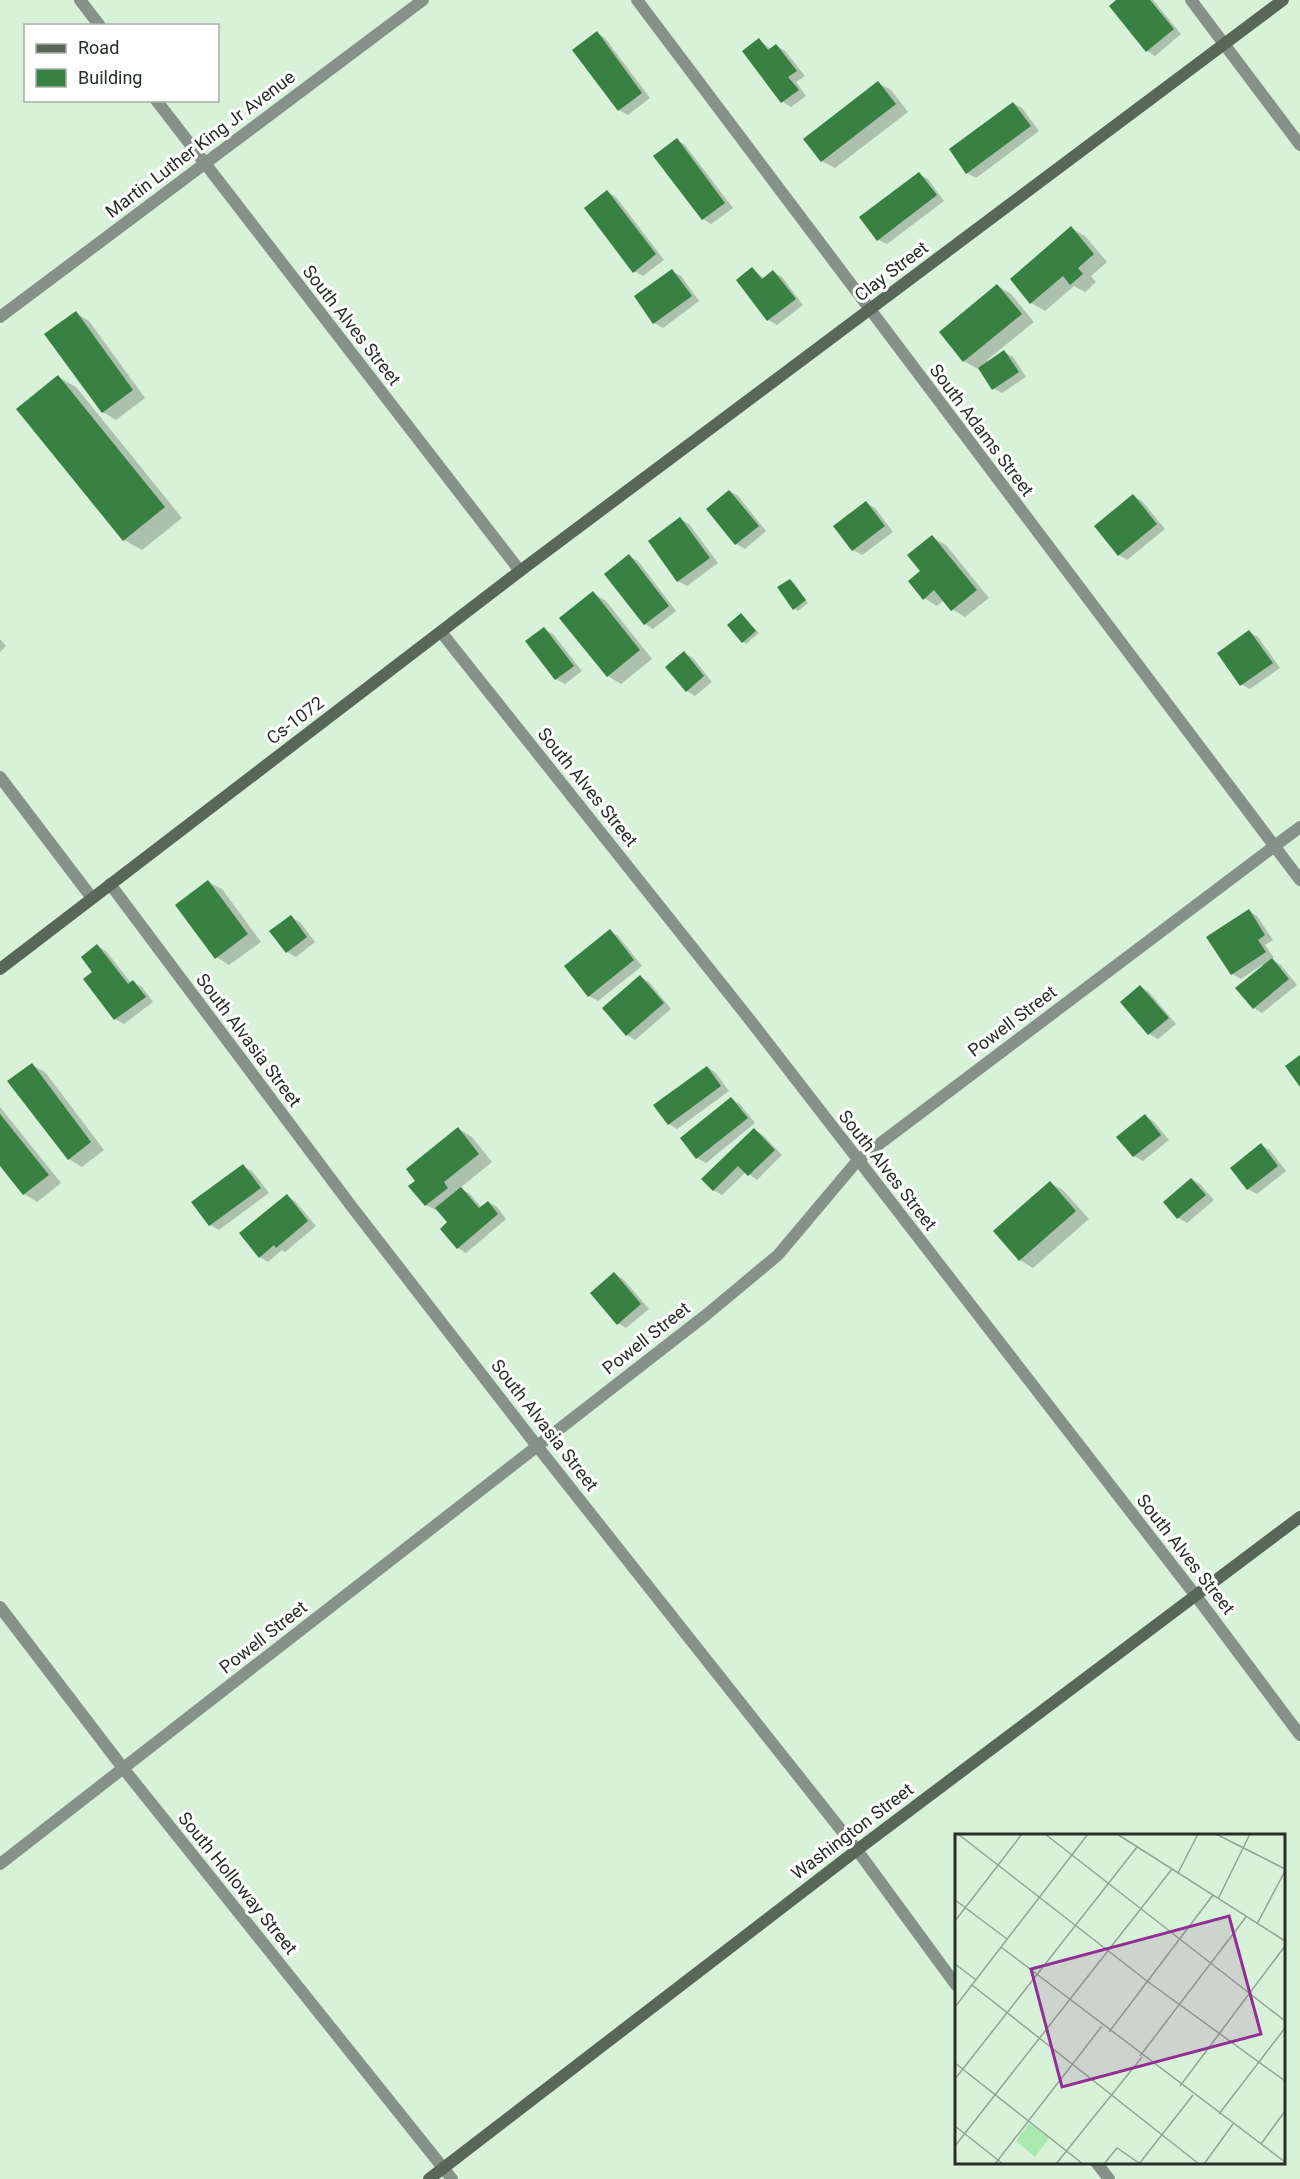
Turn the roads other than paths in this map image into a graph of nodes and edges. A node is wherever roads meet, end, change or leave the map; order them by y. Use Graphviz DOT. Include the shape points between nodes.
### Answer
graph roads {
  1 [pos="80,0"];
  2 [pos="423,0"];
  3 [pos="637,0"];
  4 [pos="1191,0"];
  5 [pos="1283,0"];
  6 [pos="98,24"];
  7 [pos="1225,44"];
  8 [pos="158,102"];
  9 [pos="1300,145"];
  10 [pos="204,163"];
  11 [pos="869,310"];
  12 [pos="0,317"];
  13 [pos="520,571"];
  14 [pos="441,632"];
  15 [pos="0,777"];
  16 [pos="1300,827"];
  17 [pos="1275,846"];
  18 [pos="1300,880"];
  19 [pos="110,884"];
  20 [pos="92,898"];
  21 [pos="0,969"];
  22 [pos="858,1160"];
  23 [pos="537,1446"];
  24 [pos="1300,1517"];
  25 [pos="1196,1596"];
  26 [pos="0,1607"];
  27 [pos="1300,1735"];
  28 [pos="123,1768"];
  29 [pos="857,1850"];
  30 [pos="0,1864"];
  31 [pos="955,1982"];
  32 [pos="1097,2164"];
  33 [pos="443,2168"];
  34 [pos="429,2179"];
  35 [pos="452,2179"];
  36 [pos="1109,2179"];
  1 -- 6 [label="street"];
  2 -- 10 [label="street, Martin Luther King Jr Avenue"];
  3 -- 11 [label="street, South Adams Street"];
  4 -- 7 [label="street"];
  5 -- 7 [label="street, Clay Street"];
  7 -- 9 [label="street"];
  7 -- 11 [label="street, Clay Street"];
  8 -- 10 [label="street, South Alves Street"];
  10 -- 12 [label="street, Martin Luther King Jr Avenue"];
  10 -- 13 [label="street, South Alves Street"];
  11 -- 13 [label="street, Clay Street"];
  11 -- 17 [label="street, South Adams Street"];
  13 -- 14 [label="street, Cs-1072"];
  14 -- 19 [label="street, Cs-1072"];
  14 -- 22 [label="street, South Alves Street"];
  15 -- 20 [label="street"];
  16 -- 17 [label="street, Powell Street"];
  17 -- 18 [label="street, South Adams Street"];
  17 -- 22 [label="street, Powell Street"];
  19 -- 20 [label="street, Cs-1072"];
  19 -- 23 [label="street, South Alvasia Street"];
  20 -- 21 [label="street"];
  22 -- 23 [label="street, Powell Street" via="778,1255"];
  22 -- 25 [label="street, South Alves Street"];
  23 -- 28 [label="street, Powell Street"];
  23 -- 29 [label="street, South Alvasia Street"];
  24 -- 25 [label="street, Washington Street"];
  25 -- 27 [label="street, South Alves Street"];
  25 -- 29 [label="street, Washington Street"];
  26 -- 28 [label="street, South Holloway Street"];
  28 -- 30 [label="street, Powell Street"];
  28 -- 33 [label="street, South Holloway Street"];
  29 -- 31 [label="street, South Alvasia Street"];
  29 -- 33 [label="street, Washington Street"];
  32 -- 36 [label="street"];
  33 -- 34 [label="street, Washington Street"];
  33 -- 35 [label="street, South Holloway Street"];
}
